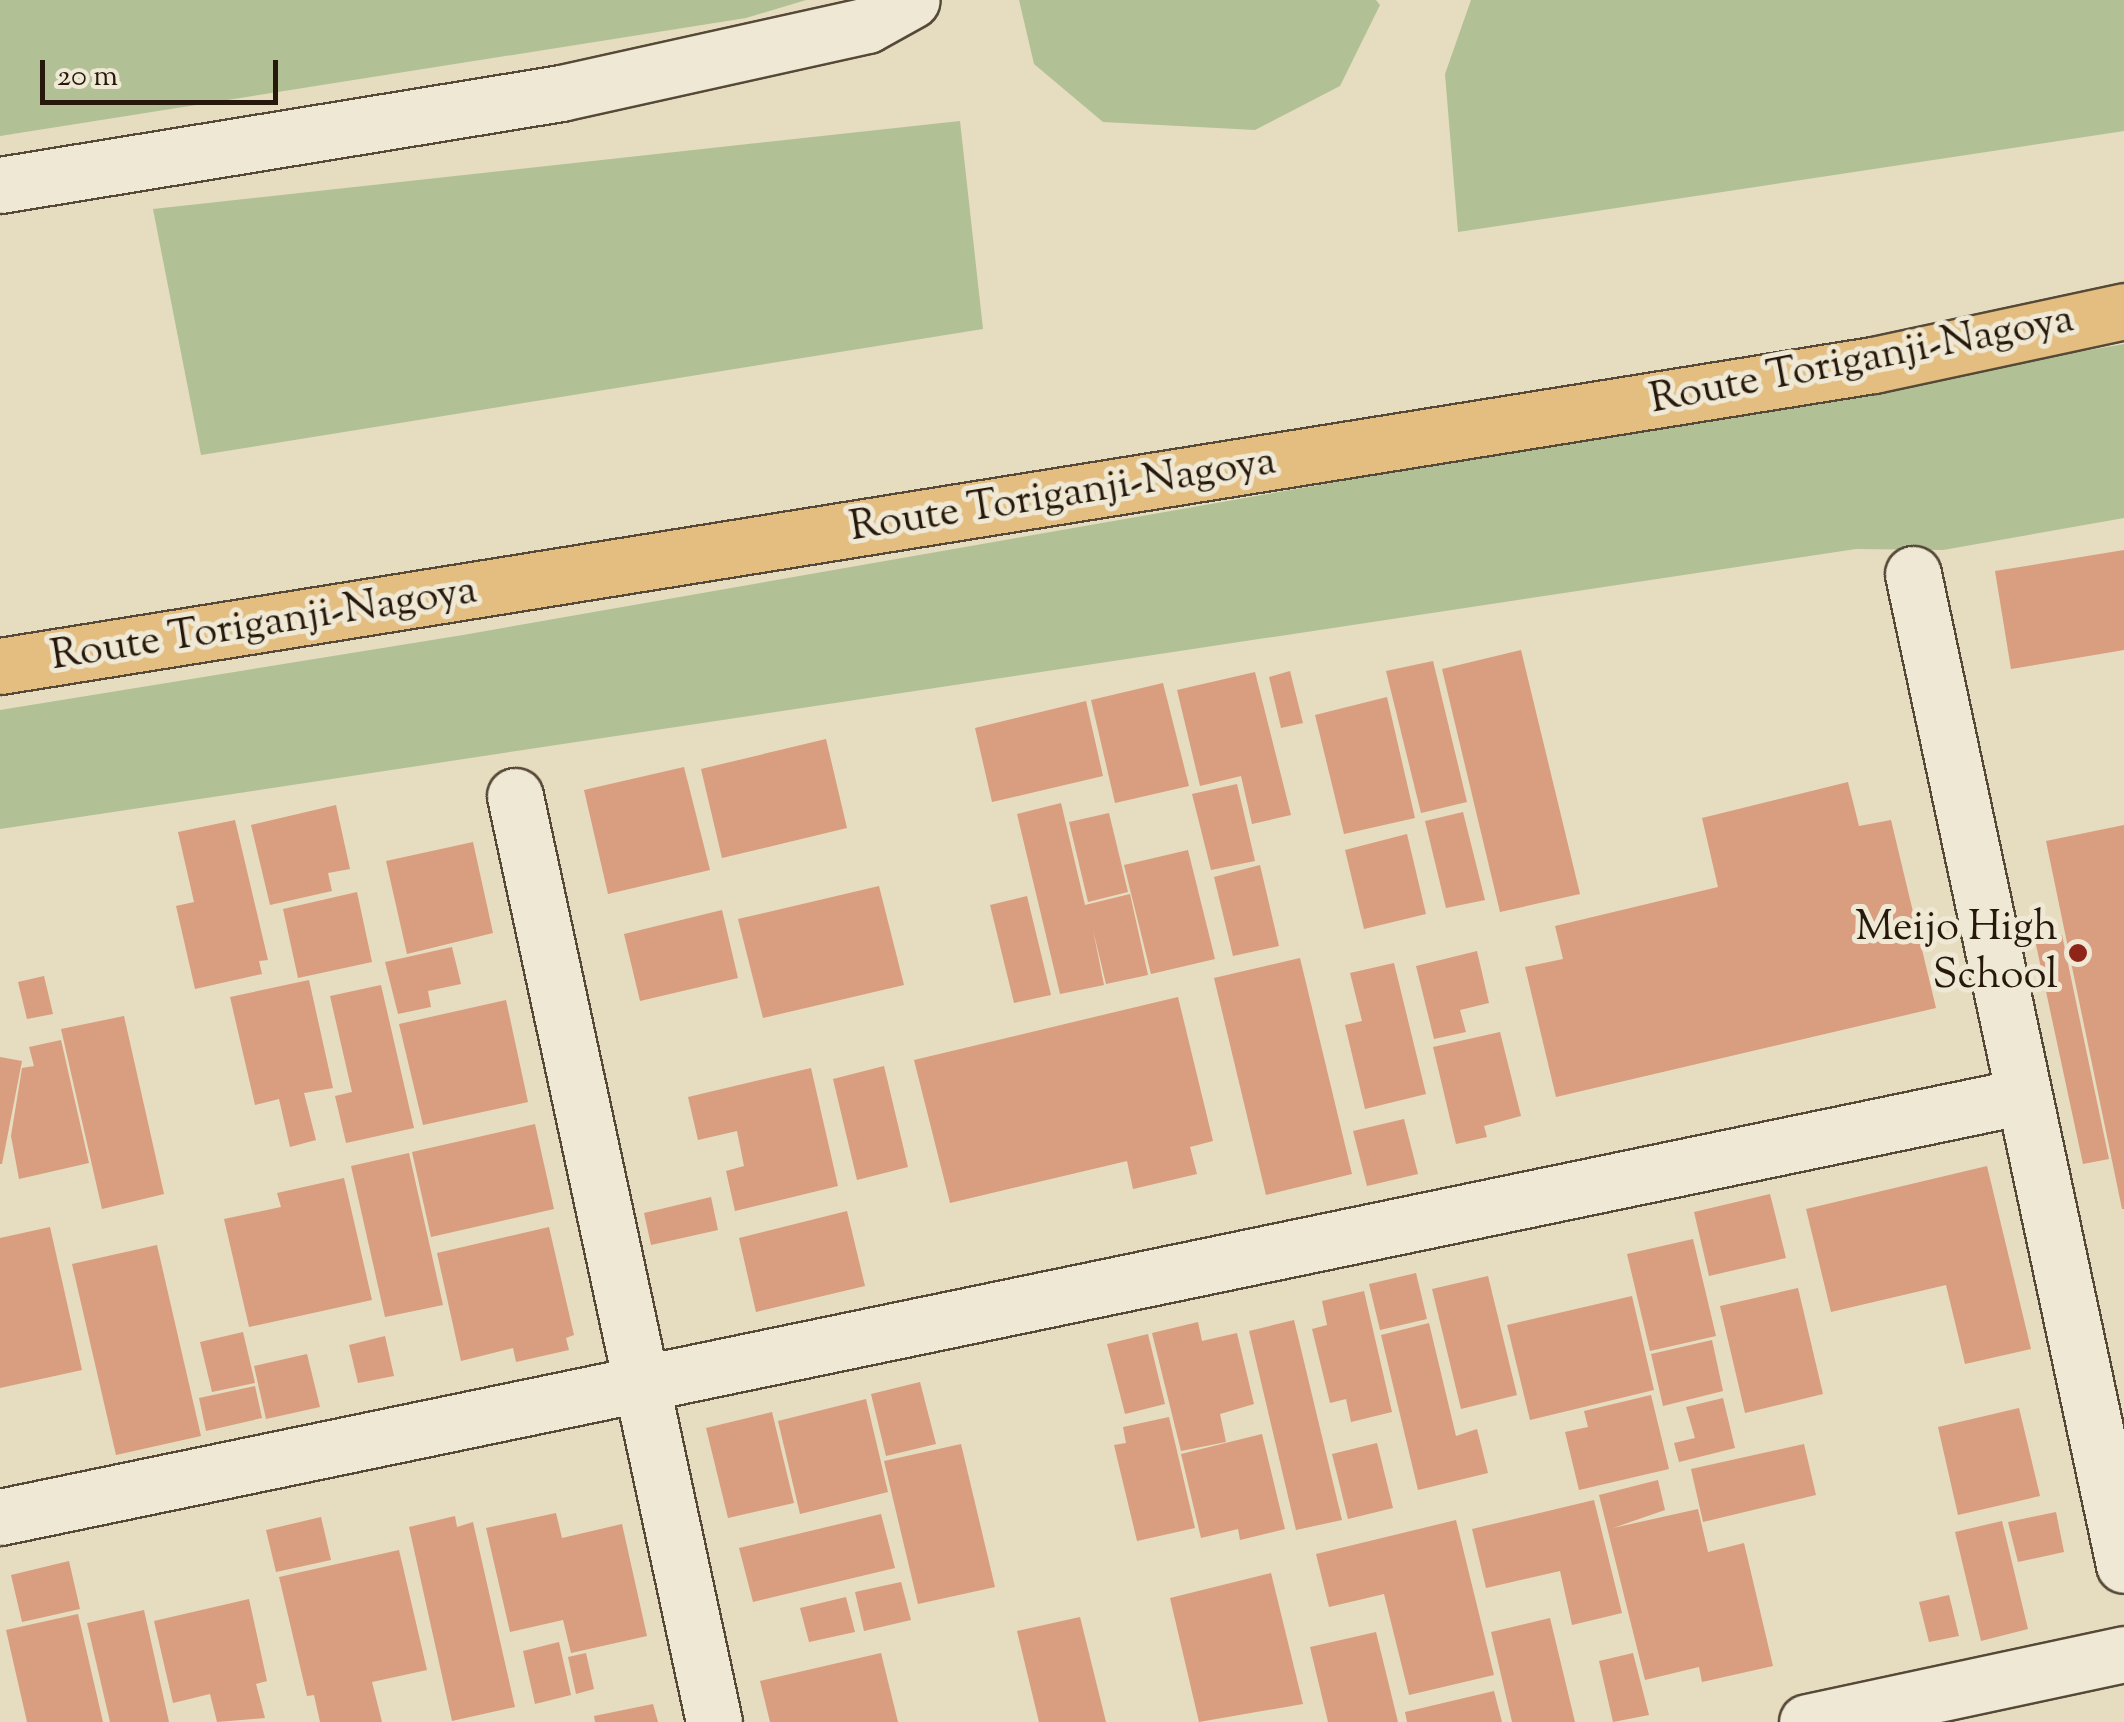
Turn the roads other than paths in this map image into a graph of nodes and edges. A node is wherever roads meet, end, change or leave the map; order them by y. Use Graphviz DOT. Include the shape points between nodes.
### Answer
graph roads {
  1 [pos="912,0"];
  2 [pos="0,185"];
  3 [pos="2124,311"];
  4 [pos="1914,574"];
  5 [pos="0,666"];
  6 [pos="514,796"];
  7 [pos="2020,1097"];
  8 [pos="641,1386"];
  9 [pos="0,1517"];
  10 [pos="2124,1565"];
  11 [pos="2124,1654"];
  12 [pos="714,1722"];
  13 [pos="1807,1722"];
  1 -- 2 [label="street" via="867,25 561,92"];
  3 -- 5 [label="main road, Route Toriganji-Nagoya" via="1873,365"];
  4 -- 7 [label="street"];
  6 -- 8 [label="street"];
  7 -- 8 [label="street"];
  7 -- 10 [label="street"];
  8 -- 9 [label="street"];
  8 -- 12 [label="street"];
  11 -- 13 [label="street"];
}
